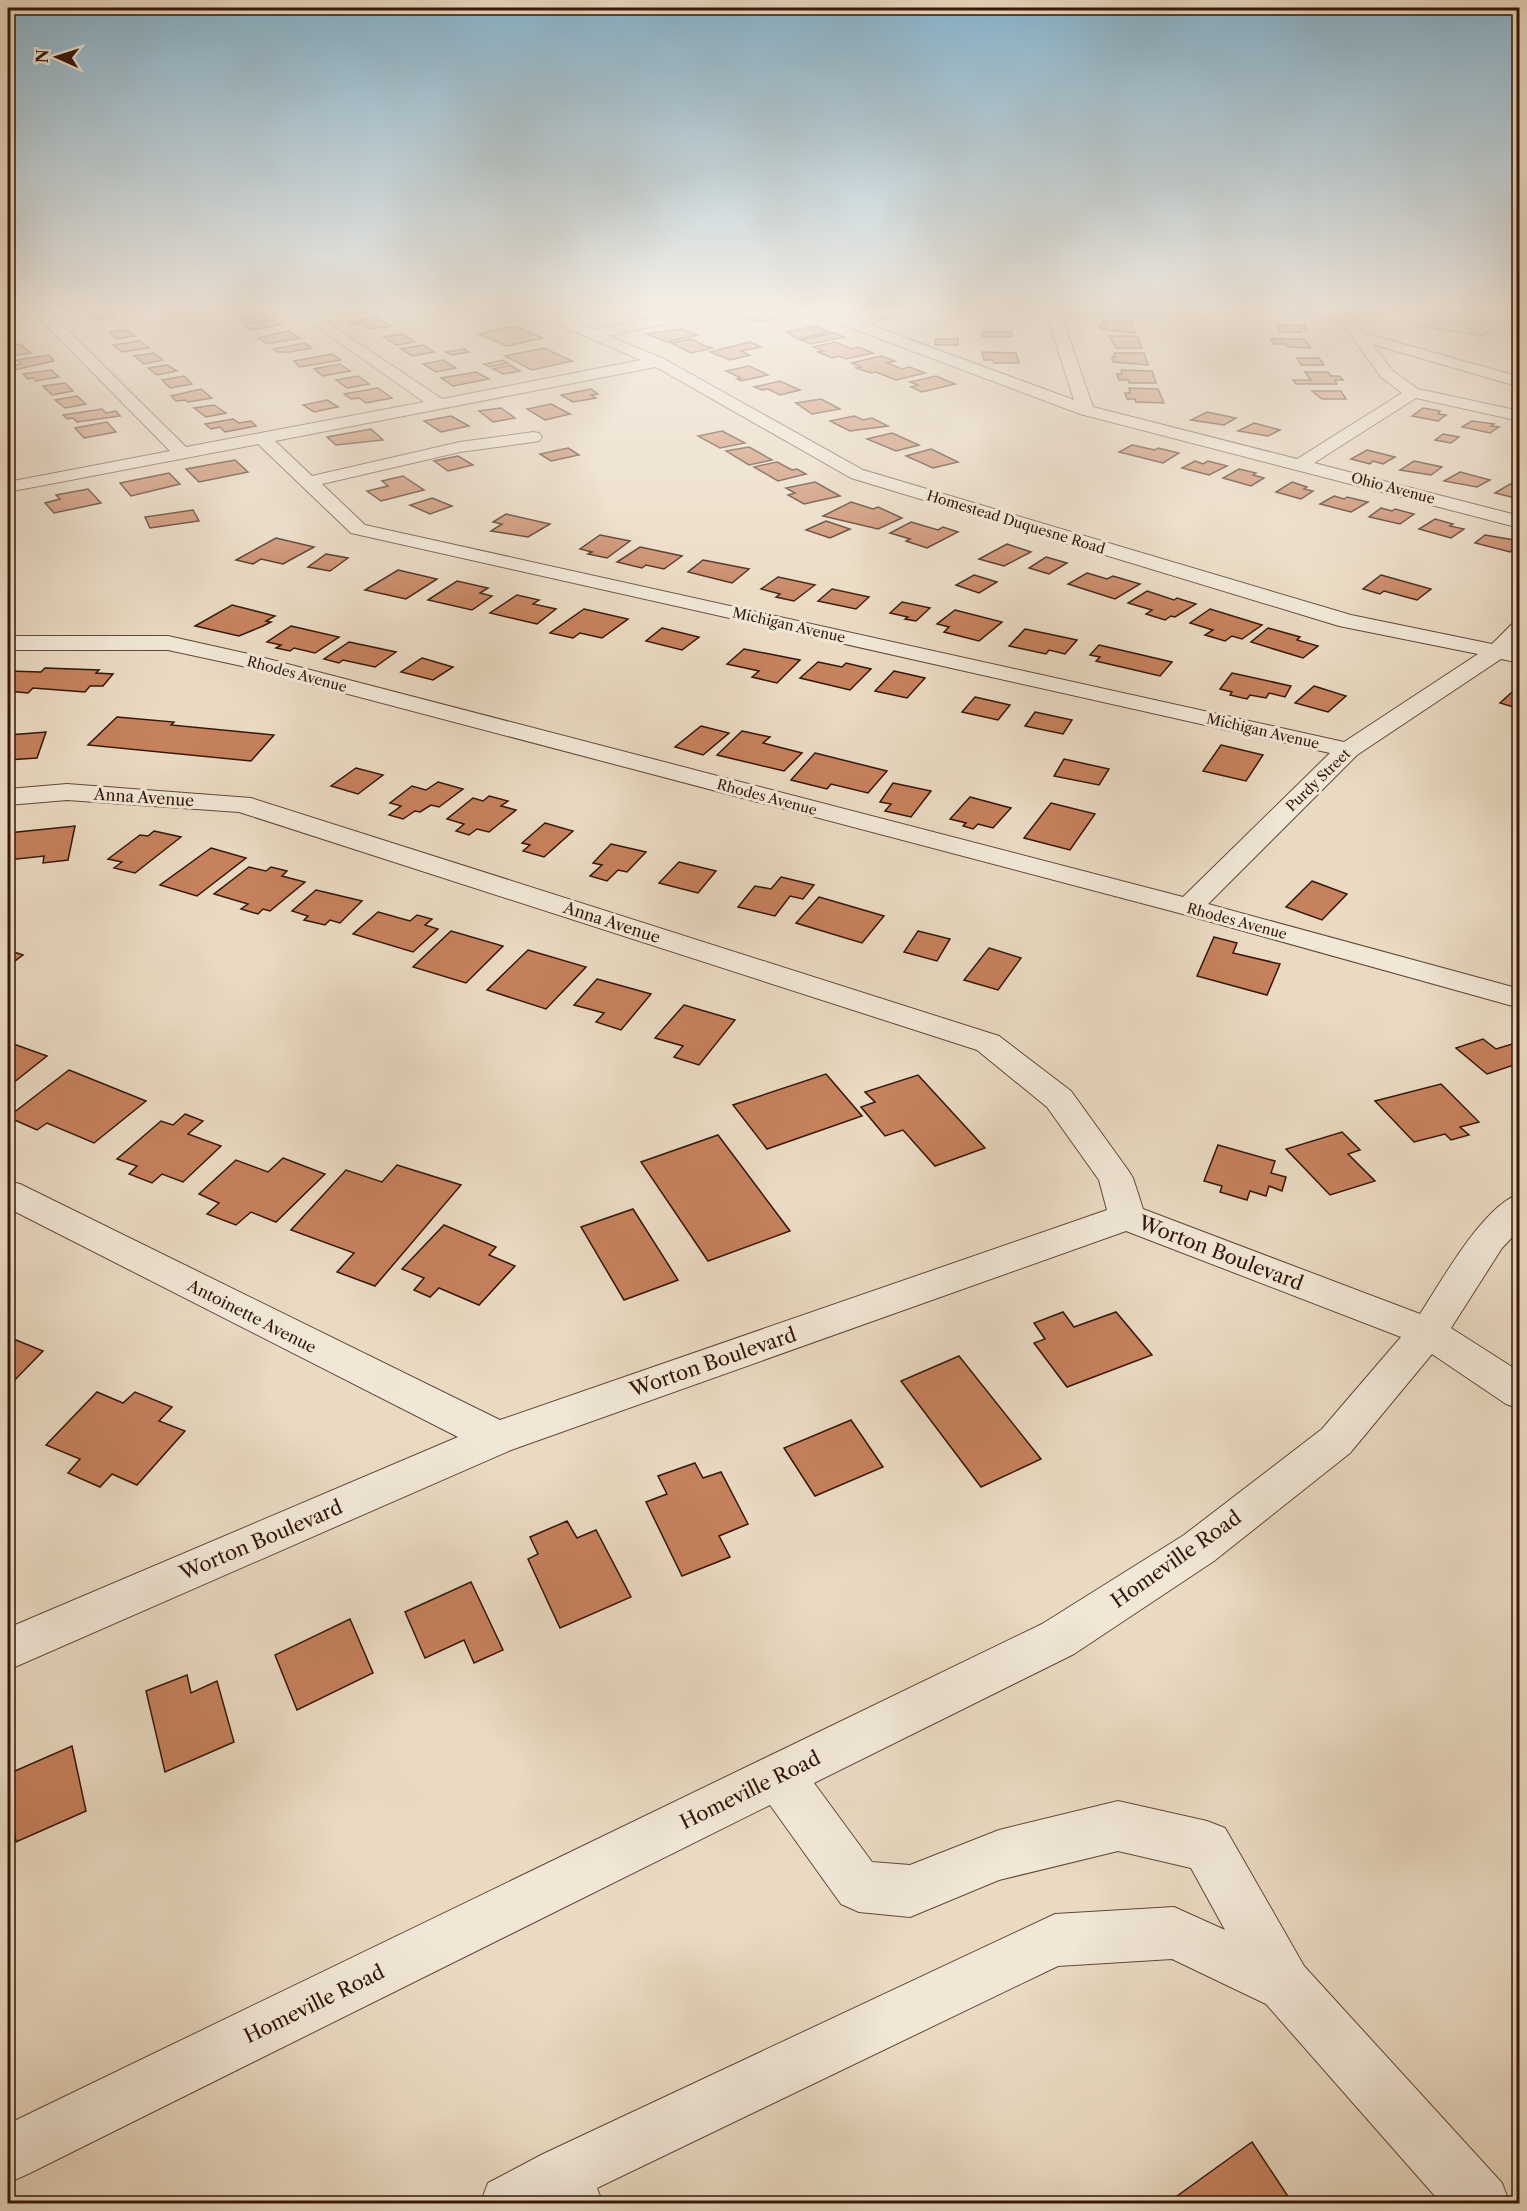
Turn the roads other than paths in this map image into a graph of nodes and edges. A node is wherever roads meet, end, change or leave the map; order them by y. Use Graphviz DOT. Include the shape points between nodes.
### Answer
graph roads {
  1 [pos="144,415"];
  2 [pos="377,415"];
  3 [pos="752,415"];
  4 [pos="1107,415"];
  5 [pos="1378,415"];
  6 [pos="533,437"];
  7 [pos="263,439"];
  8 [pos="182,453"];
  9 [pos="1301,464"];
  10 [pos="308,482"];
  11 [pos="8,487"];
  12 [pos="1520,522"];
  13 [pos="1520,629"];
  14 [pos="8,643"];
  15 [pos="1508,654"];
  16 [pos="1348,750"];
  17 [pos="8,797"];
  18 [pos="1189,907"];
  19 [pos="1520,999"];
  20 [pos="8,1194"];
  21 [pos="1520,1206"];
  22 [pos="1127,1216"];
  23 [pos="1428,1332"];
  24 [pos="1520,1393"];
  25 [pos="497,1438"];
  26 [pos="8,1649"];
  27 [pos="779,1776"];
  28 [pos="1285,1985"];
  29 [pos="8,2154"];
  30 [pos="568,2189"];
  31 [pos="509,2204"];
  32 [pos="1481,2204"];
  1 -- 8 [label="street"];
  2 -- 7 [label="street"];
  3 -- 15 [label="street, Homestead Duquesne Road" via="857,474 1347,621"];
  4 -- 9 [label="street, Ohio Avenue"];
  5 -- 9 [label="street"];
  6 -- 10 [label="street" via="460,447"];
  7 -- 8 [label="street"];
  7 -- 10 [label="street, Michigan Avenue"];
  8 -- 11 [label="street"];
  9 -- 12 [label="street, Ohio Avenue"];
  10 -- 16 [label="street, Michigan Avenue" via="358,529"];
  13 -- 15 [label="street, Purdy Street"];
  14 -- 18 [label="street, Rhodes Avenue" via="168,643 245,660"];
  15 -- 16 [label="street, Purdy Street"];
  16 -- 18 [label="street, Purdy Street"];
  17 -- 22 [label="street, Anna Avenue" via="67,792 242,804 988,1043 1059,1099 1116,1178"];
  18 -- 19 [label="street, Rhodes Avenue"];
  20 -- 25 [label="street, Antoinette Avenue"];
  21 -- 23 [label="street" via="1489,1239"];
  22 -- 23 [label="street, Worton Boulevard"];
  22 -- 25 [label="street, Worton Boulevard"];
  23 -- 24 [label="street"];
  23 -- 27 [label="street, Homeville Road" via="1336,1441 1199,1548 1058,1639"];
  25 -- 26 [label="street, Worton Boulevard"];
  27 -- 28 [label="street" via="859,1886 910,1891 999,1855 1118,1826 1207,1846"];
  27 -- 29 [label="street, Homeville Road"];
  28 -- 30 [label="street" via="1174,1933 1055,1940"];
  28 -- 32 [label="street"];
  30 -- 31 [label="street"];
}
